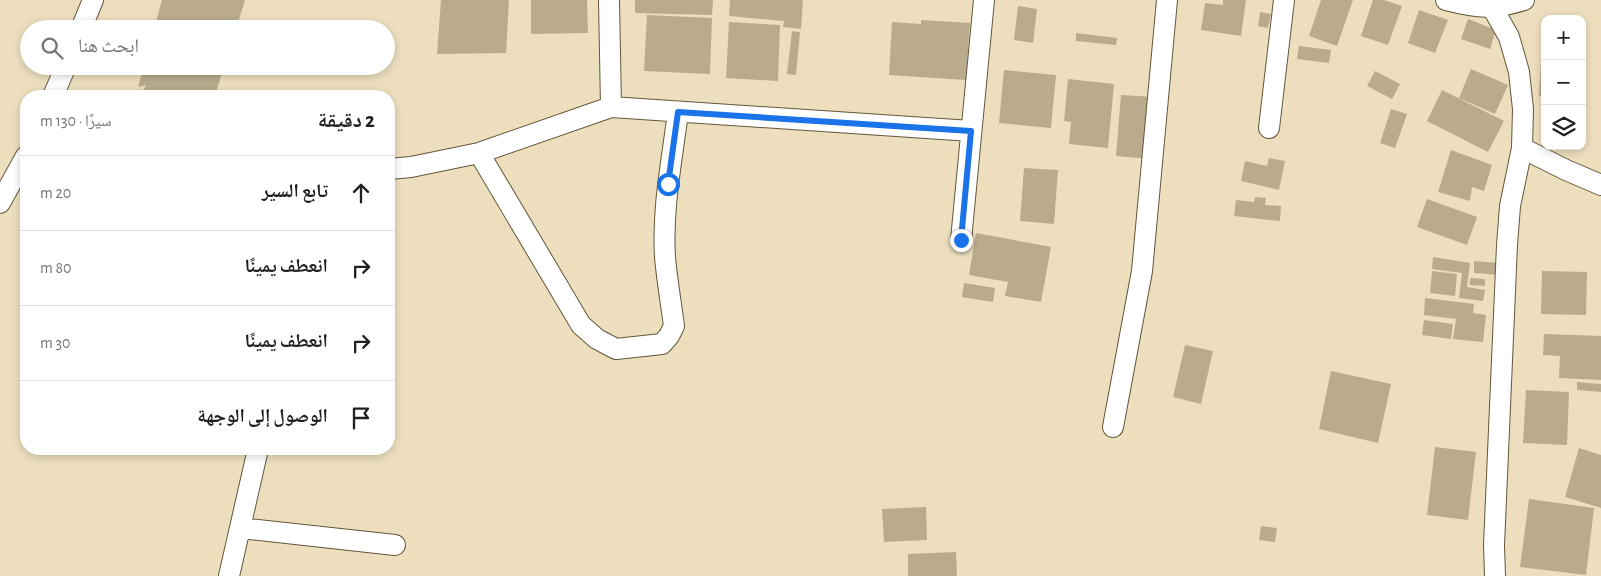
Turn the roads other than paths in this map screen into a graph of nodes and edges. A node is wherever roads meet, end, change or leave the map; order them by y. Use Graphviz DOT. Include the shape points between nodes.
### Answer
graph roads {
  1 [pos="93,0"];
  2 [pos="609,0"];
  3 [pos="984,0"];
  4 [pos="1167,0"];
  5 [pos="1284,0"];
  6 [pos="1446,0"];
  7 [pos="1524,0"];
  8 [pos="1492,8"];
  9 [pos="85,20"];
  10 [pos="62,75"];
  11 [pos="56,90"];
  12 [pos="611,107"];
  13 [pos="678,112"];
  14 [pos="1270,128"];
  15 [pos="971,131"];
  16 [pos="1522,148"];
  17 [pos="479,153"];
  18 [pos="20,167"];
  19 [pos="395,169"];
  20 [pos="1601,185"];
  21 [pos="0,203"];
  22 [pos="961,240"];
  23 [pos="1113,427"];
  24 [pos="257,455"];
  25 [pos="240,528"];
  26 [pos="395,545"];
  27 [pos="229,576"];
  28 [pos="1495,576"];
  1 -- 9 [label="street"];
  2 -- 12 [label="street"];
  3 -- 15 [label="street"];
  4 -- 23 [label="street" via="1142,271"];
  5 -- 14 [label="street"];
  6 -- 8 [label="street"];
  7 -- 8 [label="street"];
  8 -- 16 [label="street" via="1509,37 1519,72 1523,109"];
  10 -- 11 [label="street"];
  12 -- 13 [label="street"];
  12 -- 17 [label="street"];
  13 -- 15 [label="street"];
  13 -- 17 [label="street" via="665,221 665,257 674,326 662,344 616,349 581,325"];
  15 -- 22 [label="street"];
  16 -- 20 [label="street"];
  16 -- 28 [label="street" via="1510,206 1507,245"];
  17 -- 19 [label="street"];
  18 -- 21 [label="street"];
  24 -- 25 [label="street"];
  25 -- 26 [label="street"];
  25 -- 27 [label="street"];
}
